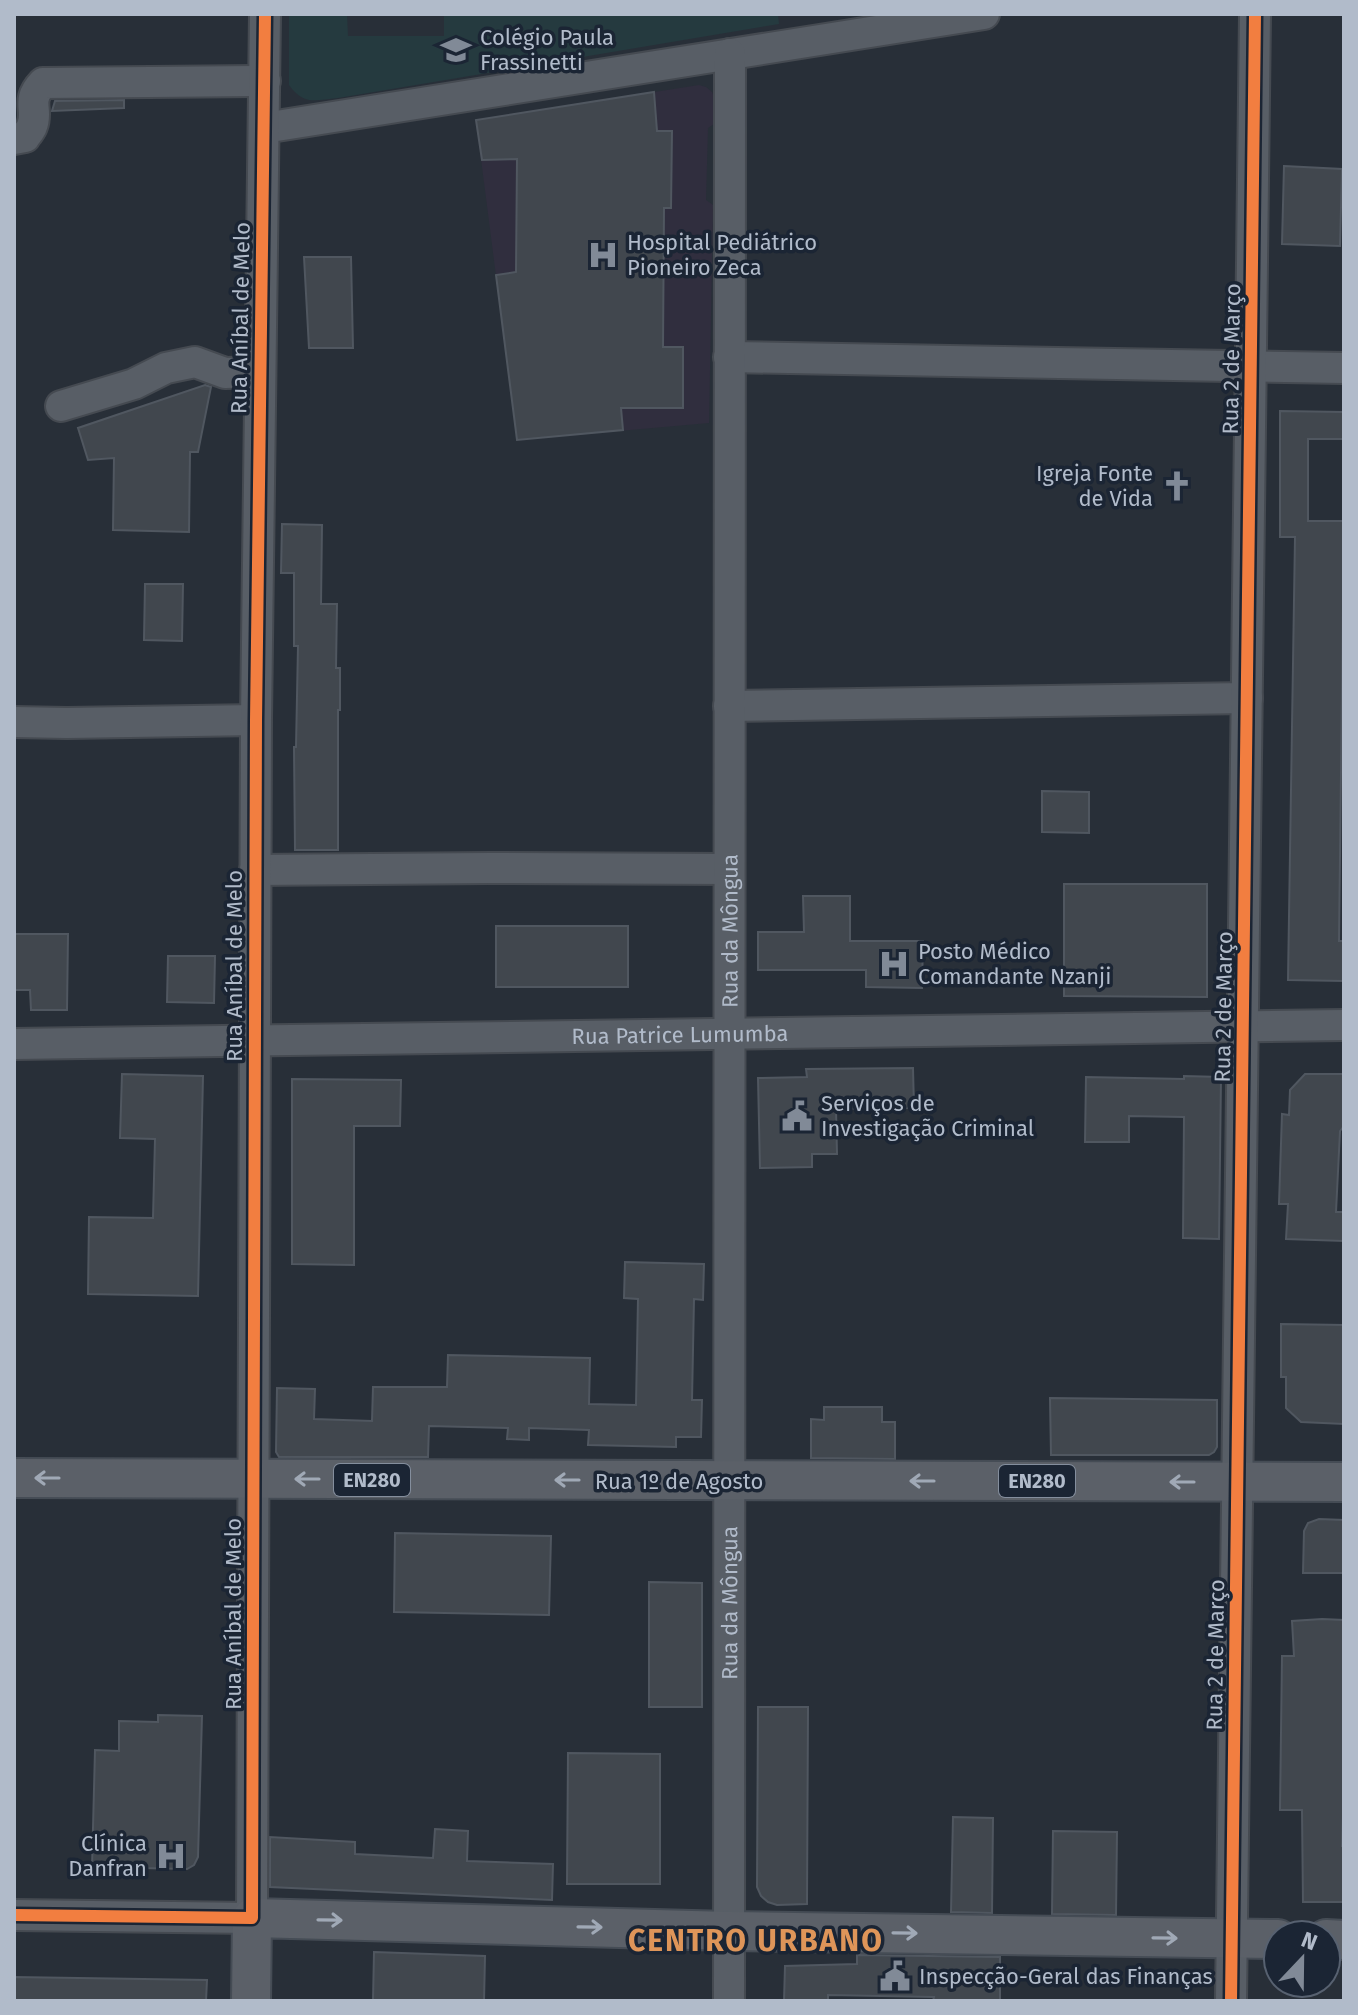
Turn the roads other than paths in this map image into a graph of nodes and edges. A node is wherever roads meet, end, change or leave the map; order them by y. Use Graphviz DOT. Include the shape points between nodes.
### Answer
graph roads {
  1 [pos="265,14"];
  2 [pos="984,14"];
  3 [pos="1255,14"];
  4 [pos="730,54"];
  5 [pos="265,81"];
  6 [pos="264,128"];
  7 [pos="14,139"];
  8 [pos="729,357"];
  9 [pos="1252,366"];
  10 [pos="1344,368"];
  11 [pos="259,372"];
  12 [pos="61,406"];
  13 [pos="1247,698"];
  14 [pos="729,706"];
  15 [pos="256,720"];
  16 [pos="14,722"];
  17 [pos="729,869"];
  18 [pos="255,870"];
  19 [pos="1344,1025"];
  20 [pos="1242,1027"];
  21 [pos="729,1033"];
  22 [pos="253,1041"];
  23 [pos="14,1044"];
  24 [pos="14,1478"];
  25 [pos="253,1479"];
  26 [pos="729,1481"];
  27 [pos="1237,1482"];
  28 [pos="1344,1482"];
  29 [pos="14,1915"];
  30 [pos="252,1918"];
  31 [pos="729,1931"];
  32 [pos="1232,1939"];
  33 [pos="1262,1939"];
  34 [pos="251,2001"];
  35 [pos="729,2001"];
  36 [pos="1231,2001"];
  1 -- 5 [label="street, Rua Aníbal de Melo"];
  2 -- 4 [label="street"];
  3 -- 9 [label="street, Rua 2 de Março"];
  4 -- 6 [label="street"];
  4 -- 8 [label="street, Rua da Môngua"];
  5 -- 6 [label="street, Rua Aníbal de Melo"];
  5 -- 7 [label="street" via="43,83 32,100 34,124 25,137"];
  6 -- 11 [label="street, Rua Aníbal de Melo"];
  8 -- 9 [label="street"];
  8 -- 14 [label="street, Rua da Môngua"];
  9 -- 10 [label="street"];
  9 -- 13 [label="street, Rua 2 de Março"];
  11 -- 12 [label="street" via="225,373 195,362"];
  11 -- 15 [label="street, Rua Aníbal de Melo"];
  13 -- 14 [label="street"];
  13 -- 20 [label="street, Rua 2 de Março"];
  14 -- 17 [label="street, Rua da Môngua"];
  15 -- 16 [label="street"];
  15 -- 18 [label="street, Rua Aníbal de Melo"];
  17 -- 18 [label="street"];
  17 -- 21 [label="street, Rua da Môngua"];
  18 -- 22 [label="street, Rua Aníbal de Melo"];
  19 -- 20 [label="street, Rua Patrice Lumumba"];
  20 -- 21 [label="street, Rua Patrice Lumumba"];
  20 -- 27 [label="street, Rua 2 de Março"];
  21 -- 22 [label="street, Rua Patrice Lumumba"];
  21 -- 26 [label="street, Rua da Môngua"];
  22 -- 23 [label="street, Rua Patrice Lumumba"];
  22 -- 25 [label="street, Rua Aníbal de Melo"];
  25 -- 24 [label="main road, Rua 1º de Agosto / EN280, one-way"];
  26 -- 25 [label="main road, Rua 1º de Agosto / EN280, one-way"];
  25 -- 30 [label="street, Rua Aníbal de Melo"];
  27 -- 26 [label="main road, Rua 1º de Agosto / EN280, one-way"];
  26 -- 31 [label="street, Rua da Môngua"];
  27 -- 28 [label="main road, Rua 1º de Agosto / EN280"];
  27 -- 32 [label="street, Rua 2 de Março"];
  29 -- 30 [label="street"];
  30 -- 31 [label="main road, one-way"];
  30 -- 34 [label="main road, Rua Aníbal de Melo"];
  31 -- 32 [label="main road, one-way"];
  31 -- 35 [label="street, Rua da Môngua"];
  32 -- 33 [label="main road"];
  32 -- 36 [label="street, Rua 2 de Março"];
}
